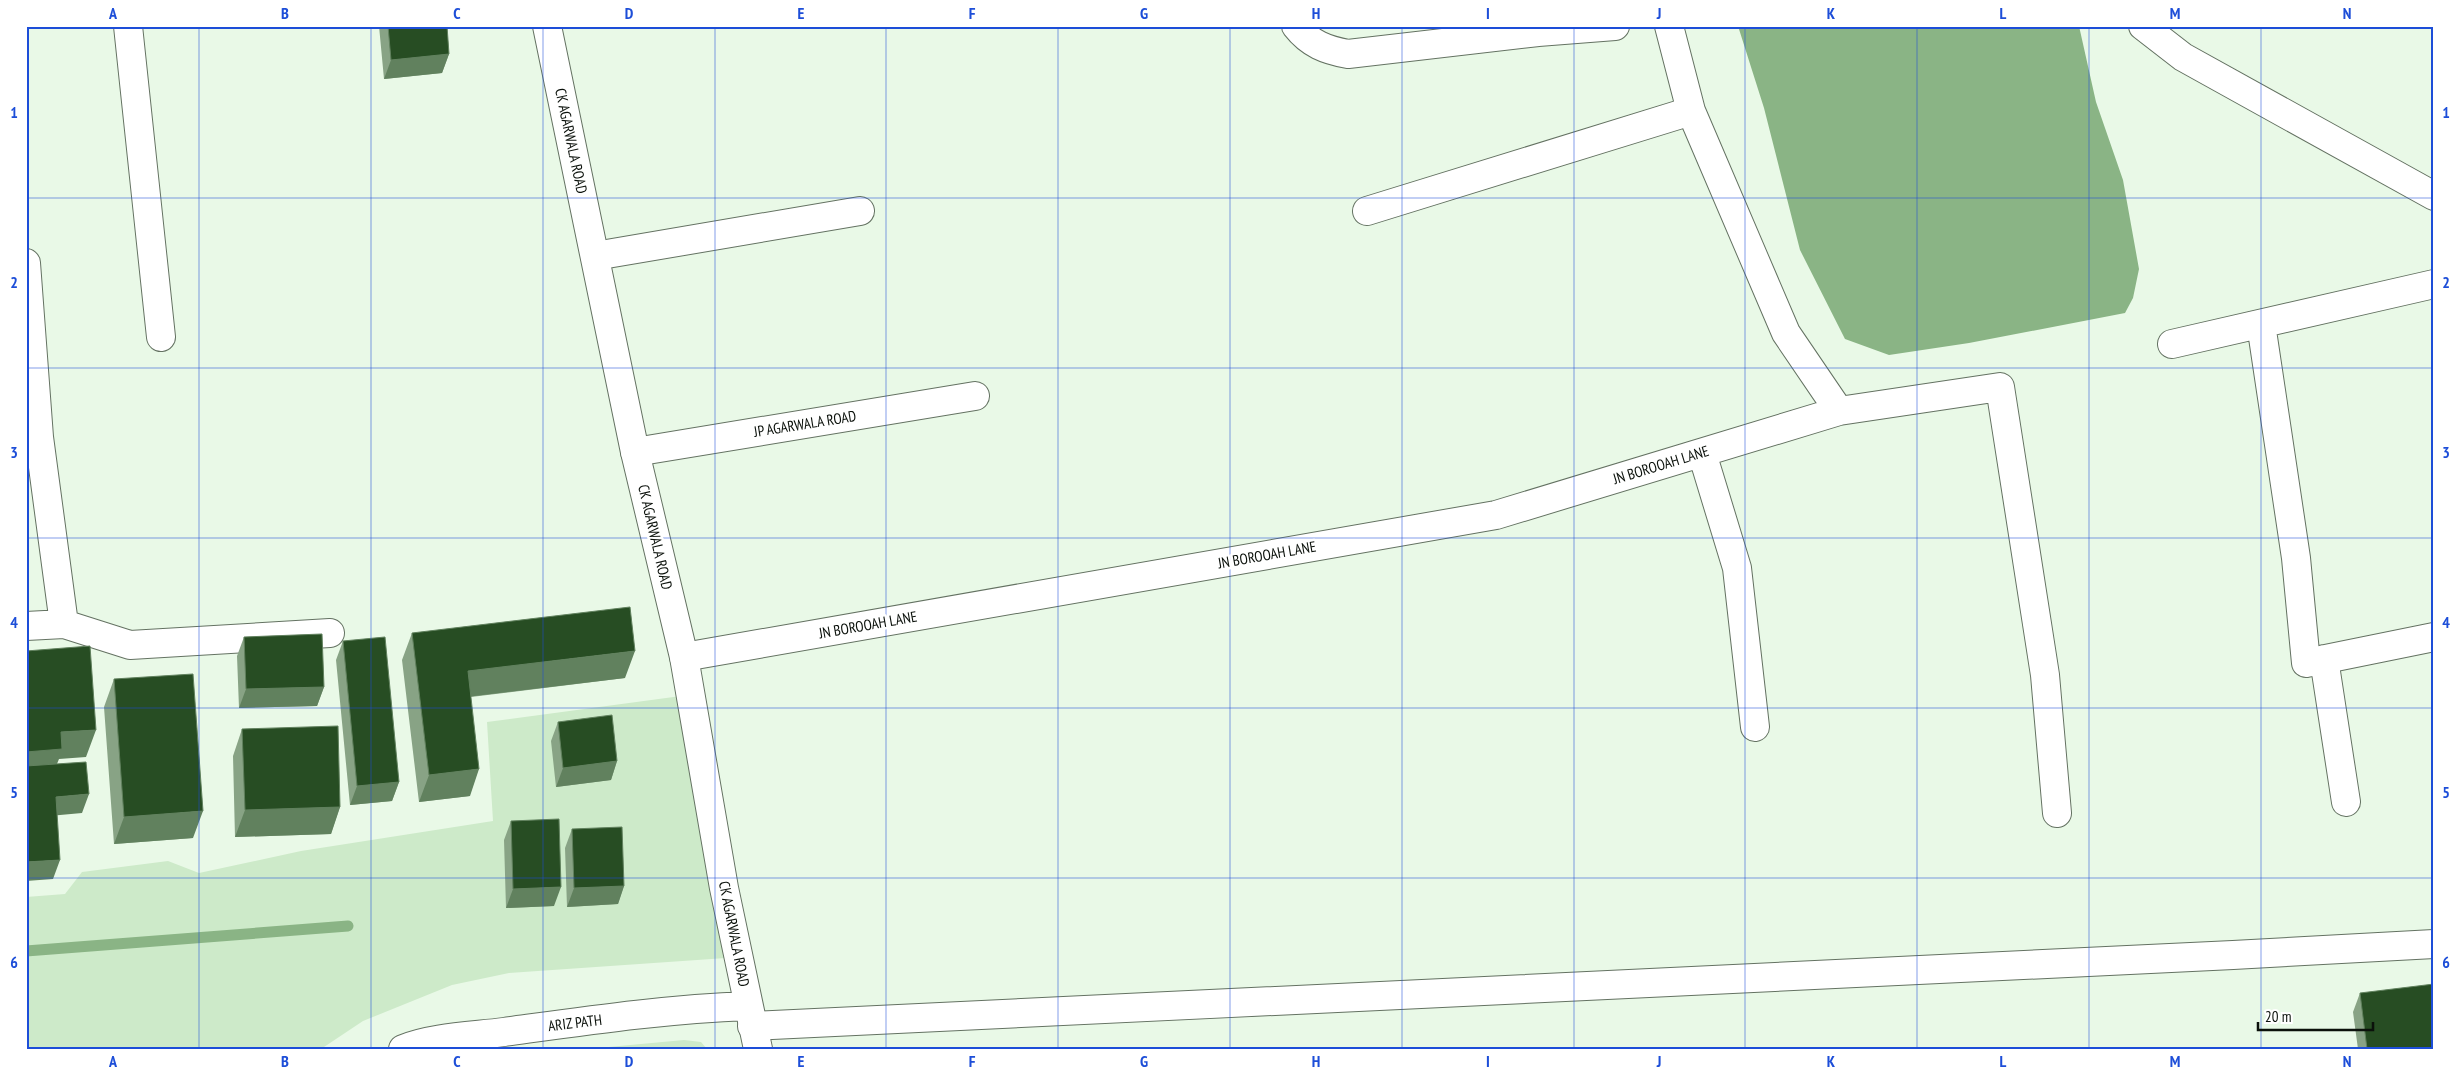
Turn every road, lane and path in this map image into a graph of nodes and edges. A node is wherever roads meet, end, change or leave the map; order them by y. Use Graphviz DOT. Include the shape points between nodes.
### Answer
graph roads {
  1 [pos="128,26"];
  2 [pos="547,26"];
  3 [pos="1296,26"];
  4 [pos="1615,26"];
  5 [pos="1669,26"];
  6 [pos="2143,26"];
  7 [pos="1691,111"];
  8 [pos="2434,196"];
  9 [pos="860,211"];
  10 [pos="1367,211"];
  11 [pos="595,256"];
  12 [pos="26,263"];
  13 [pos="2434,284"];
  14 [pos="2261,324"];
  15 [pos="161,337"];
  16 [pos="2172,344"];
  17 [pos="975,396"];
  18 [pos="1840,411"];
  19 [pos="635,452"];
  20 [pos="1702,453"];
  21 [pos="64,624"];
  22 [pos="26,626"];
  23 [pos="330,633"];
  24 [pos="2434,637"];
  25 [pos="684,657"];
  26 [pos="2324,659"];
  27 [pos="1755,727"];
  28 [pos="2346,802"];
  29 [pos="2057,813"];
  30 [pos="2434,944"];
  31 [pos="752,1027"];
  32 [pos="403,1049"];
  1 -- 15 [label="street"];
  2 -- 11 [label="street, CK AGARWALA ROAD"];
  3 -- 4 [label="street" via="1305,38 1326,50 1348,54"];
  5 -- 7 [label="street"];
  6 -- 8 [label="street" via="2183,57"];
  7 -- 10 [label="street"];
  7 -- 18 [label="street" via="1786,333"];
  9 -- 11 [label="street"];
  11 -- 19 [label="street, CK AGARWALA ROAD"];
  12 -- 21 [label="street" via="40,437"];
  13 -- 14 [label="street"];
  14 -- 16 [label="street"];
  14 -- 26 [label="street" via="2296,558 2306,663"];
  17 -- 19 [label="street, JP AGARWALA ROAD"];
  18 -- 20 [label="street, JN BOROOAH LANE"];
  18 -- 29 [label="street, JN BOROOAH LANE" via="2000,387 2045,675"];
  19 -- 25 [label="street, CK AGARWALA ROAD"];
  20 -- 25 [label="street, JN BOROOAH LANE" via="1496,515"];
  20 -- 27 [label="street" via="1737,568"];
  21 -- 22 [label="street"];
  21 -- 23 [label="street" via="130,645"];
  24 -- 26 [label="street"];
  25 -- 31 [label="street, CK AGARWALA ROAD"];
  26 -- 28 [label="street"];
  30 -- 31 [label="street, ARIZ PATH"];
  31 -- 32 [label="street, ARIZ PATH" via="701,1008 454,1038"];
}
